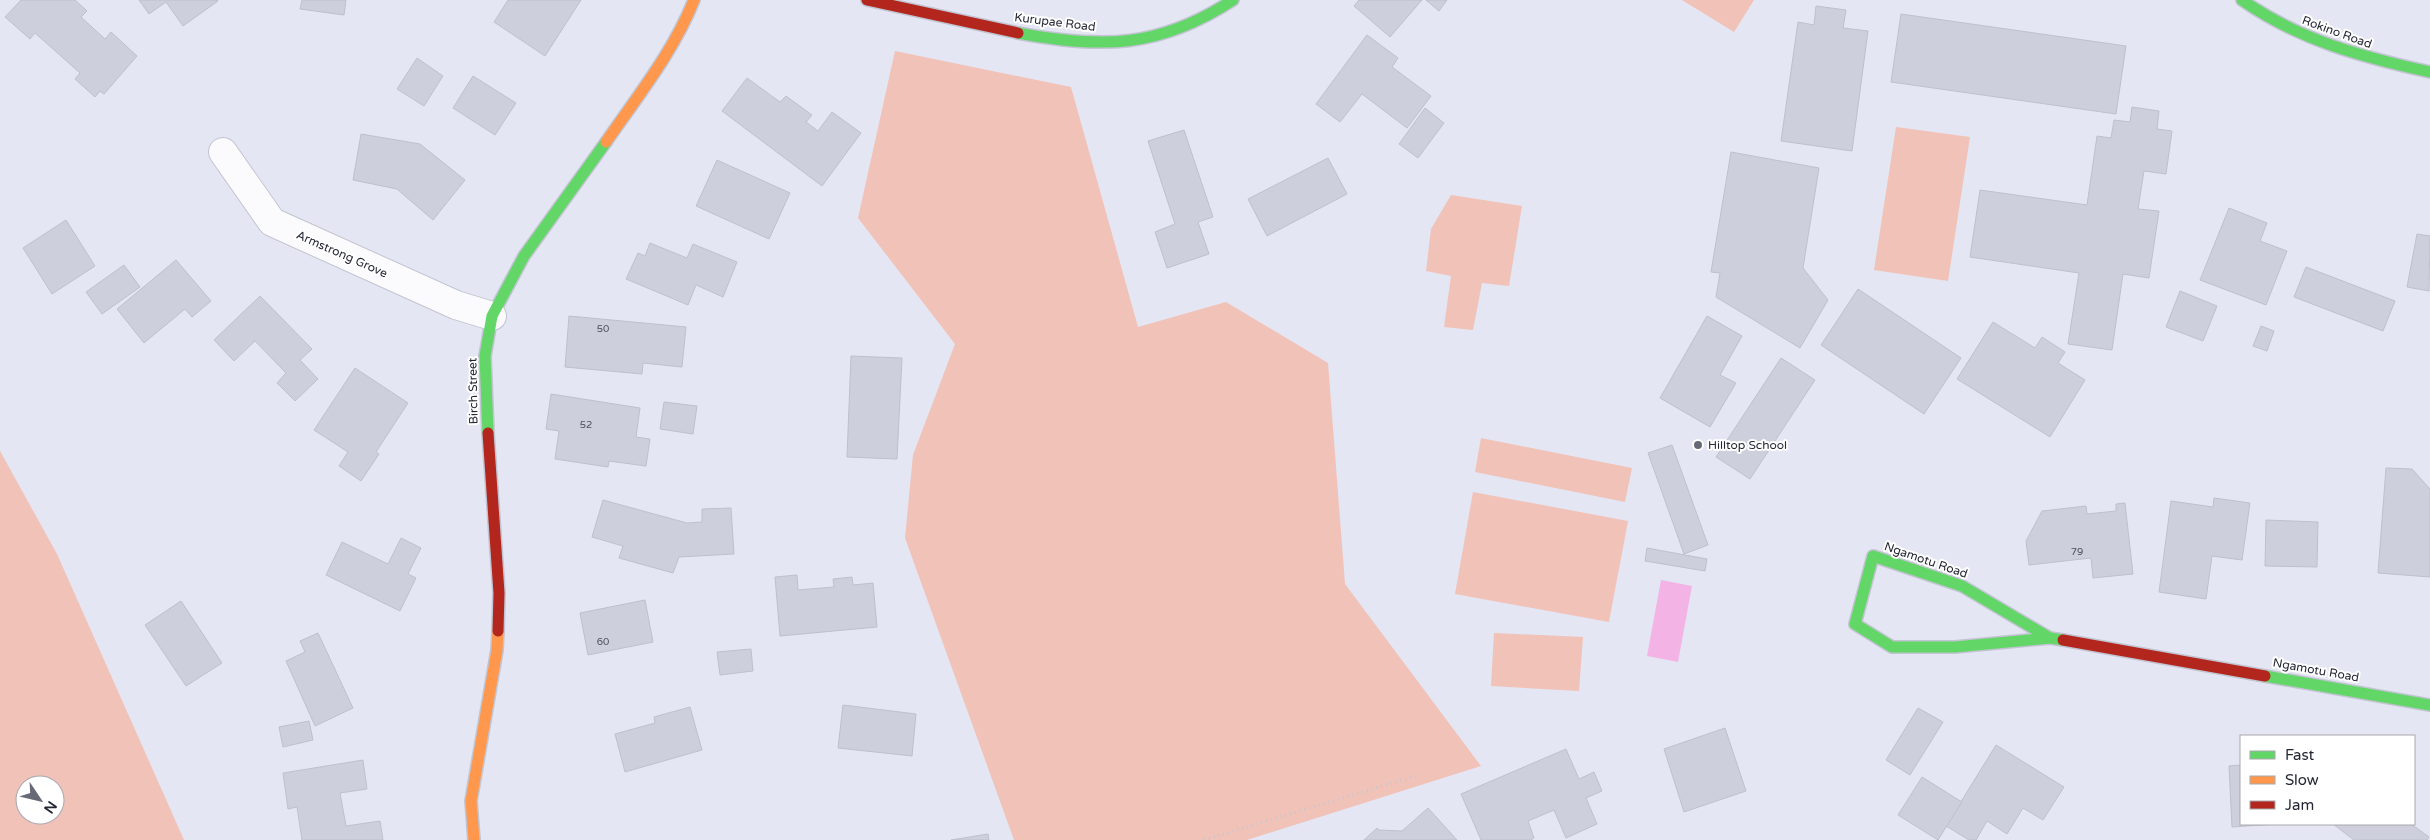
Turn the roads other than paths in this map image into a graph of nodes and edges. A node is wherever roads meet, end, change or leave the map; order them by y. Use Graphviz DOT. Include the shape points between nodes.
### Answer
graph roads {
  1 [pos="694,0"];
  2 [pos="867,0"];
  3 [pos="1233,0"];
  4 [pos="2242,0"];
  5 [pos="2430,72"];
  6 [pos="223,152"];
  7 [pos="492,316"];
  8 [pos="2050,638"];
  9 [pos="2430,704"];
  10 [pos="474,840"];
  1 -- 7 [label="street, Birch Street" via="653,75 524,256"];
  2 -- 3 [label="street, Kurupae Road" via="1011,31 1073,41 1119,43 1160,35 1199,22"];
  4 -- 5 [label="street, Rokino Road" via="2260,14 2308,38 2356,56"];
  6 -- 7 [label="street, Armstrong Grove" via="272,222 456,305"];
  7 -- 10 [label="street, Birch Street" via="485,356 486,404 499,593 497,650 471,801"];
  8 -- 8 [label="street, Ngamotu Road" via="1955,646 1892,647 1855,624 1873,556 1962,586"];
  8 -- 9 [label="street, Ngamotu Road"];
}
